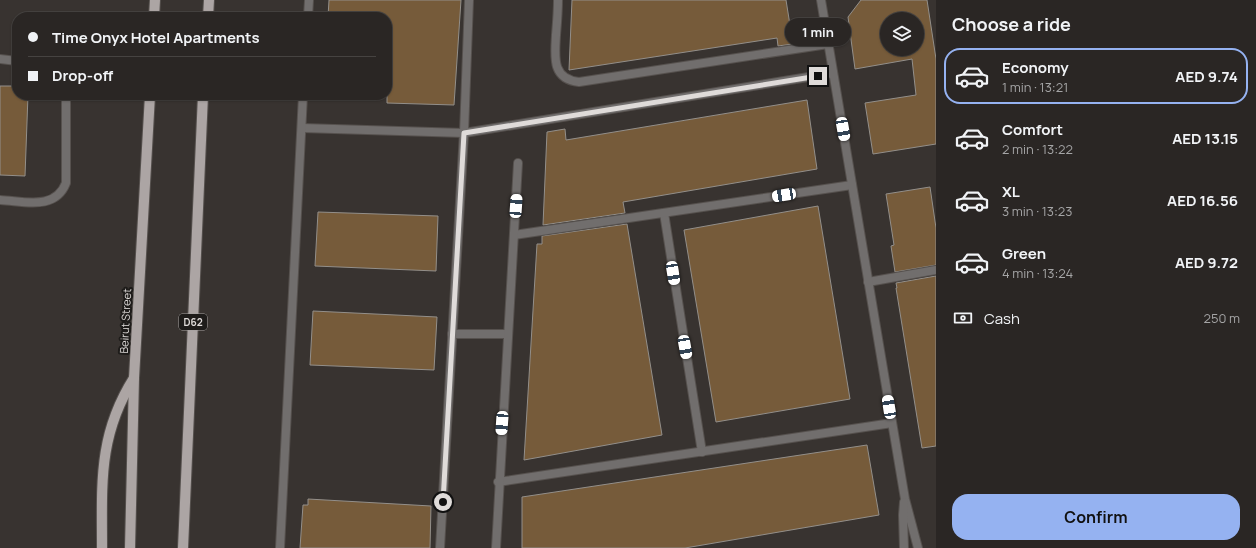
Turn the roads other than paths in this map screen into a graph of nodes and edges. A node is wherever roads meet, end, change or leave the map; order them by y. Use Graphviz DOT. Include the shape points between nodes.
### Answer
graph roads {
  1 [pos="155,0"];
  2 [pos="209,0"];
  3 [pos="309,0"];
  4 [pos="469,0"];
  5 [pos="558,0"];
  6 [pos="821,0"];
  7 [pos="154,12"];
  8 [pos="208,12"];
  9 [pos="308,12"];
  10 [pos="828,44"];
  11 [pos="0,59"];
  12 [pos="12,60"];
  13 [pos="833,73"];
  14 [pos="66,100"];
  15 [pos="150,100"];
  16 [pos="203,100"];
  17 [pos="303,100"];
  18 [pos="302,128"];
  19 [pos="464,133"];
  20 [pos="518,163"];
  21 [pos="852,185"];
  22 [pos="0,200"];
  23 [pos="664,213"];
  24 [pos="514,235"];
  25 [pos="936,270"];
  26 [pos="868,282"];
  27 [pos="452,334"];
  28 [pos="508,334"];
  29 [pos="134,378"];
  30 [pos="892,423"];
  31 [pos="702,452"];
  32 [pos="498,482"];
  33 [pos="905,499"];
  34 [pos="102,548"];
  35 [pos="130,548"];
  36 [pos="183,548"];
  37 [pos="280,548"];
  38 [pos="440,548"];
  39 [pos="496,548"];
  40 [pos="904,548"];
  41 [pos="918,548"];
  1 -- 7 [label="main road"];
  2 -- 8 [label="main road"];
  3 -- 9 [label="street"];
  4 -- 19 [label="street"];
  5 -- 10 [label="street" via="555,62 562,75 579,82"];
  6 -- 10 [label="street"];
  10 -- 13 [label="street"];
  11 -- 12 [label="street"];
  13 -- 19 [label="street"];
  13 -- 21 [label="street"];
  14 -- 22 [label="street" via="66,183 62,191 48,202"];
  15 -- 29 [label="main road, Beirut Street"];
  16 -- 36 [label="main road, D62"];
  17 -- 18 [label="street"];
  18 -- 19 [label="street"];
  18 -- 37 [label="street"];
  19 -- 27 [label="street"];
  20 -- 24 [label="street"];
  21 -- 23 [label="street"];
  21 -- 26 [label="street"];
  23 -- 24 [label="street"];
  23 -- 31 [label="street"];
  24 -- 28 [label="street"];
  25 -- 26 [label="street"];
  26 -- 30 [label="street"];
  27 -- 28 [label="street"];
  27 -- 38 [label="street"];
  28 -- 32 [label="street"];
  29 -- 34 [label="main road" via="118,407 105,449"];
  29 -- 35 [label="main road, Beirut Street"];
  30 -- 31 [label="street"];
  30 -- 33 [label="street"];
  31 -- 32 [label="street"];
  32 -- 39 [label="street"];
  33 -- 40 [label="street"];
  33 -- 41 [label="street"];
}
